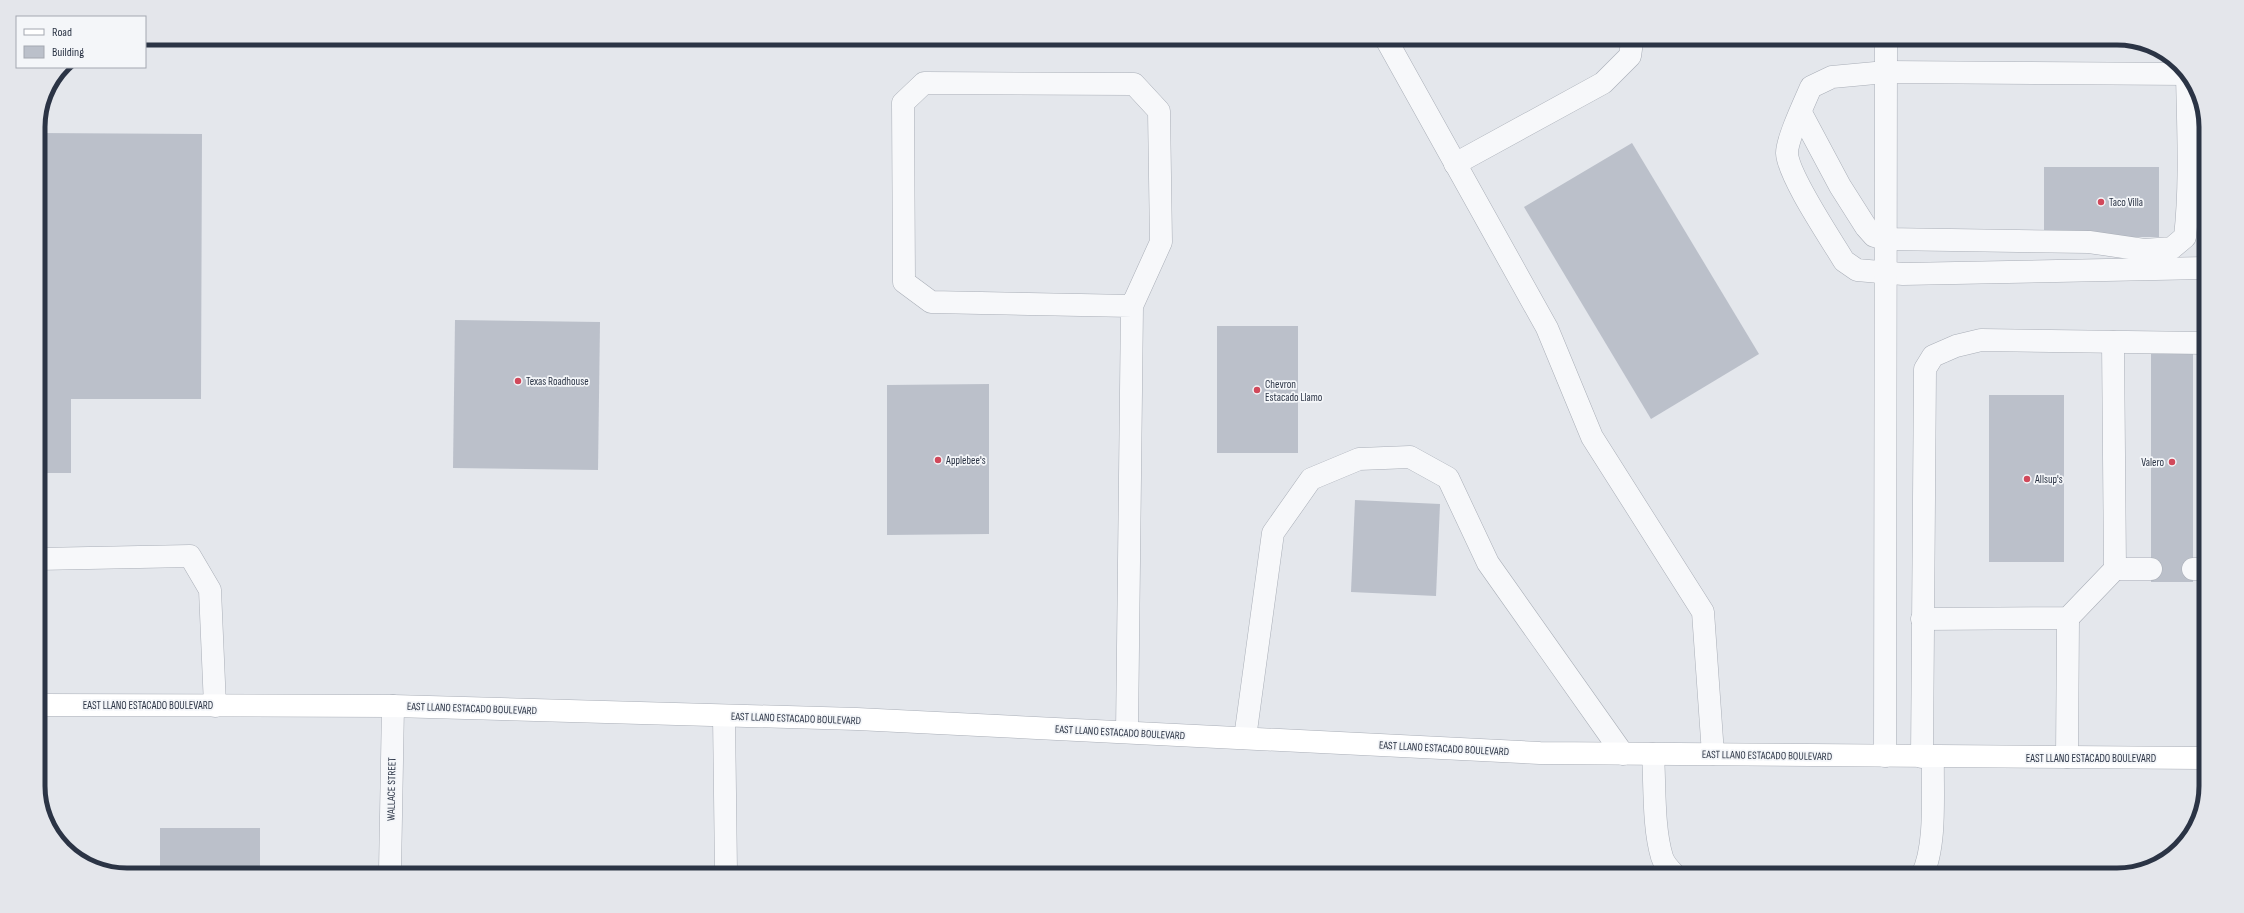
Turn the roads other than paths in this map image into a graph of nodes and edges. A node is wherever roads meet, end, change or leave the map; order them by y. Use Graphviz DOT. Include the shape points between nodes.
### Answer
graph roads {
  1 [pos="1389,45"];
  2 [pos="1632,45"];
  3 [pos="1886,45"];
  4 [pos="1886,72"];
  5 [pos="2179,74"];
  6 [pos="2188,86"];
  7 [pos="1801,113"];
  8 [pos="1455,164"];
  9 [pos="1885,239"];
  10 [pos="2199,268"];
  11 [pos="1885,273"];
  12 [pos="1132,306"];
  13 [pos="2113,342"];
  14 [pos="2199,343"];
  15 [pos="45,559"];
  16 [pos="2115,569"];
  17 [pos="2151,569"];
  18 [pos="2068,618"];
  19 [pos="1922,619"];
  20 [pos="45,705"];
  21 [pos="215,706"];
  22 [pos="393,706"];
  23 [pos="724,716"];
  24 [pos="1127,732"];
  25 [pos="1245,738"];
  26 [pos="1623,754"];
  27 [pos="1654,754"];
  28 [pos="1713,754"];
  29 [pos="1885,756"];
  30 [pos="1928,757"];
  31 [pos="2067,757"];
  32 [pos="2199,758"];
  33 [pos="390,868"];
  34 [pos="726,868"];
  35 [pos="1668,868"];
  36 [pos="1924,868"];
  1 -- 8 [label="street"];
  2 -- 8 [label="street" via="1630,56 1603,83"];
  3 -- 4 [label="street"];
  4 -- 5 [label="street"];
  4 -- 7 [label="street" via="1832,77 1811,86"];
  4 -- 9 [label="street"];
  6 -- 9 [label="street" via="2185,237 2172,248 2144,250 2089,242"];
  7 -- 9 [label="street" via="1840,186 1866,227 1874,236"];
  7 -- 11 [label="street" via="1787,153 1795,178 1844,262 1857,270"];
  8 -- 28 [label="street" via="1547,328 1592,437 1704,612"];
  9 -- 11 [label="street"];
  10 -- 11 [label="street"];
  11 -- 29 [label="street"];
  12 -- 12 [label="street" via="1161,242 1159,111 1134,84 924,83 903,102 904,282 931,302"];
  12 -- 24 [label="street"];
  13 -- 14 [label="street"];
  13 -- 16 [label="street"];
  13 -- 19 [label="street" via="1981,340 1956,346 1933,356 1925,369"];
  15 -- 21 [label="street" via="190,556 210,590"];
  16 -- 17 [label="street"];
  16 -- 18 [label="street"];
  18 -- 19 [label="street"];
  18 -- 31 [label="street"];
  19 -- 30 [label="street"];
  20 -- 21 [label="main road, EAST LLANO ESTACADO BOULEVARD"];
  21 -- 22 [label="main road, EAST LLANO ESTACADO BOULEVARD"];
  22 -- 23 [label="main road, EAST LLANO ESTACADO BOULEVARD"];
  22 -- 33 [label="street, WALLACE STREET"];
  23 -- 24 [label="main road, EAST LLANO ESTACADO BOULEVARD" via="857,719"];
  23 -- 34 [label="street"];
  24 -- 25 [label="main road, EAST LLANO ESTACADO BOULEVARD"];
  25 -- 26 [label="main road, EAST LLANO ESTACADO BOULEVARD" via="1540,753"];
  25 -- 26 [label="street" via="1273,532 1312,479 1359,459 1410,457 1448,478 1488,563"];
  26 -- 27 [label="main road, EAST LLANO ESTACADO BOULEVARD"];
  27 -- 28 [label="main road, EAST LLANO ESTACADO BOULEVARD"];
  27 -- 35 [label="street" via="1657,820 1662,857"];
  28 -- 29 [label="main road, EAST LLANO ESTACADO BOULEVARD"];
  29 -- 30 [label="main road, EAST LLANO ESTACADO BOULEVARD"];
  30 -- 31 [label="main road, EAST LLANO ESTACADO BOULEVARD"];
  30 -- 36 [label="street" via="1931,838"];
  31 -- 32 [label="main road, EAST LLANO ESTACADO BOULEVARD"];
}
